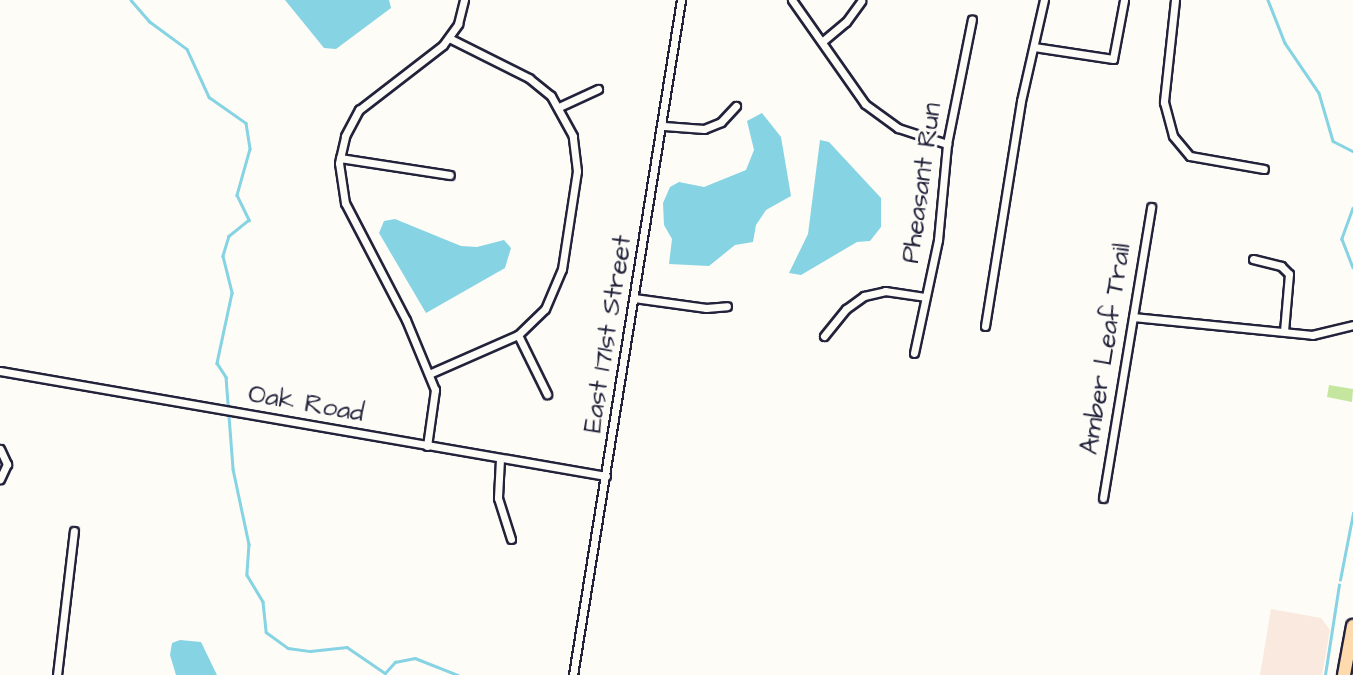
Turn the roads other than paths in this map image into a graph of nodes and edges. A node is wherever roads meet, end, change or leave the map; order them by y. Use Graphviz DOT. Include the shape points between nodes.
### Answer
graph roads {
  1 [pos="464,0"];
  2 [pos="681,0"];
  3 [pos="792,0"];
  4 [pos="1044,0"];
  5 [pos="1125,0"];
  6 [pos="1175,0"];
  7 [pos="861,1"];
  8 [pos="972,19"];
  9 [pos="449,38"];
  10 [pos="823,41"];
  11 [pos="1034,47"];
  12 [pos="598,89"];
  13 [pos="736,106"];
  14 [pos="559,107"];
  15 [pos="664,126"];
  16 [pos="947,144"];
  17 [pos="340,158"];
  18 [pos="1264,169"];
  19 [pos="450,175"];
  20 [pos="1151,207"];
  21 [pos="1253,259"];
  22 [pos="925,297"];
  23 [pos="634,298"];
  24 [pos="727,306"];
  25 [pos="1133,317"];
  26 [pos="1353,325"];
  27 [pos="985,326"];
  28 [pos="1284,331"];
  29 [pos="518,335"];
  30 [pos="824,336"];
  31 [pos="914,353"];
  32 [pos="0,371"];
  33 [pos="429,374"];
  34 [pos="547,394"];
  35 [pos="427,446"];
  36 [pos="0,449"];
  37 [pos="500,459"];
  38 [pos="606,476"];
  39 [pos="0,479"];
  40 [pos="1103,498"];
  41 [pos="74,531"];
  42 [pos="511,539"];
  43 [pos="1353,626"];
  44 [pos="57,675"];
  45 [pos="573,675"];
  46 [pos="1344,675"];
  1 -- 9 [label="street"];
  2 -- 15 [label="street, East 171st Street"];
  3 -- 10 [label="street"];
  4 -- 11 [label="street"];
  5 -- 11 [label="street" via="1113,59"];
  6 -- 18 [label="street" via="1164,102 1173,136 1190,156"];
  7 -- 10 [label="street" via="846,22"];
  8 -- 16 [label="street, Pheasant Run"];
  9 -- 14 [label="street" via="529,78"];
  9 -- 17 [label="street" via="367,100 351,121"];
  10 -- 16 [label="street" via="853,89 877,114 909,133"];
  11 -- 27 [label="street"];
  12 -- 14 [label="street"];
  13 -- 15 [label="street" via="721,122 704,129"];
  14 -- 29 [label="street" via="573,136 577,162 562,269 545,309"];
  15 -- 23 [label="street, East 171st Street"];
  16 -- 22 [label="street, Pheasant Run" via="938,240"];
  17 -- 19 [label="street"];
  17 -- 33 [label="street" via="345,203"];
  20 -- 25 [label="street, Amber Leaf Trail"];
  21 -- 28 [label="street" via="1281,266 1289,274"];
  22 -- 30 [label="street" via="885,291 864,296 846,309"];
  22 -- 31 [label="street, Pheasant Run"];
  23 -- 24 [label="street" via="706,308"];
  23 -- 38 [label="street, East 171st Street"];
  25 -- 28 [label="street"];
  25 -- 40 [label="street, Amber Leaf Trail"];
  26 -- 28 [label="street" via="1312,334"];
  29 -- 33 [label="street"];
  29 -- 34 [label="street"];
  32 -- 35 [label="street, Oak Road"];
  33 -- 35 [label="street" via="435,400"];
  35 -- 37 [label="street, Oak Road"];
  36 -- 39 [label="street" via="7,464"];
  37 -- 38 [label="street, Oak Road"];
  37 -- 42 [label="street" via="498,498"];
  38 -- 45 [label="street, East 171st Street"];
  41 -- 44 [label="street"];
  43 -- 46 [label="main road"];
}
